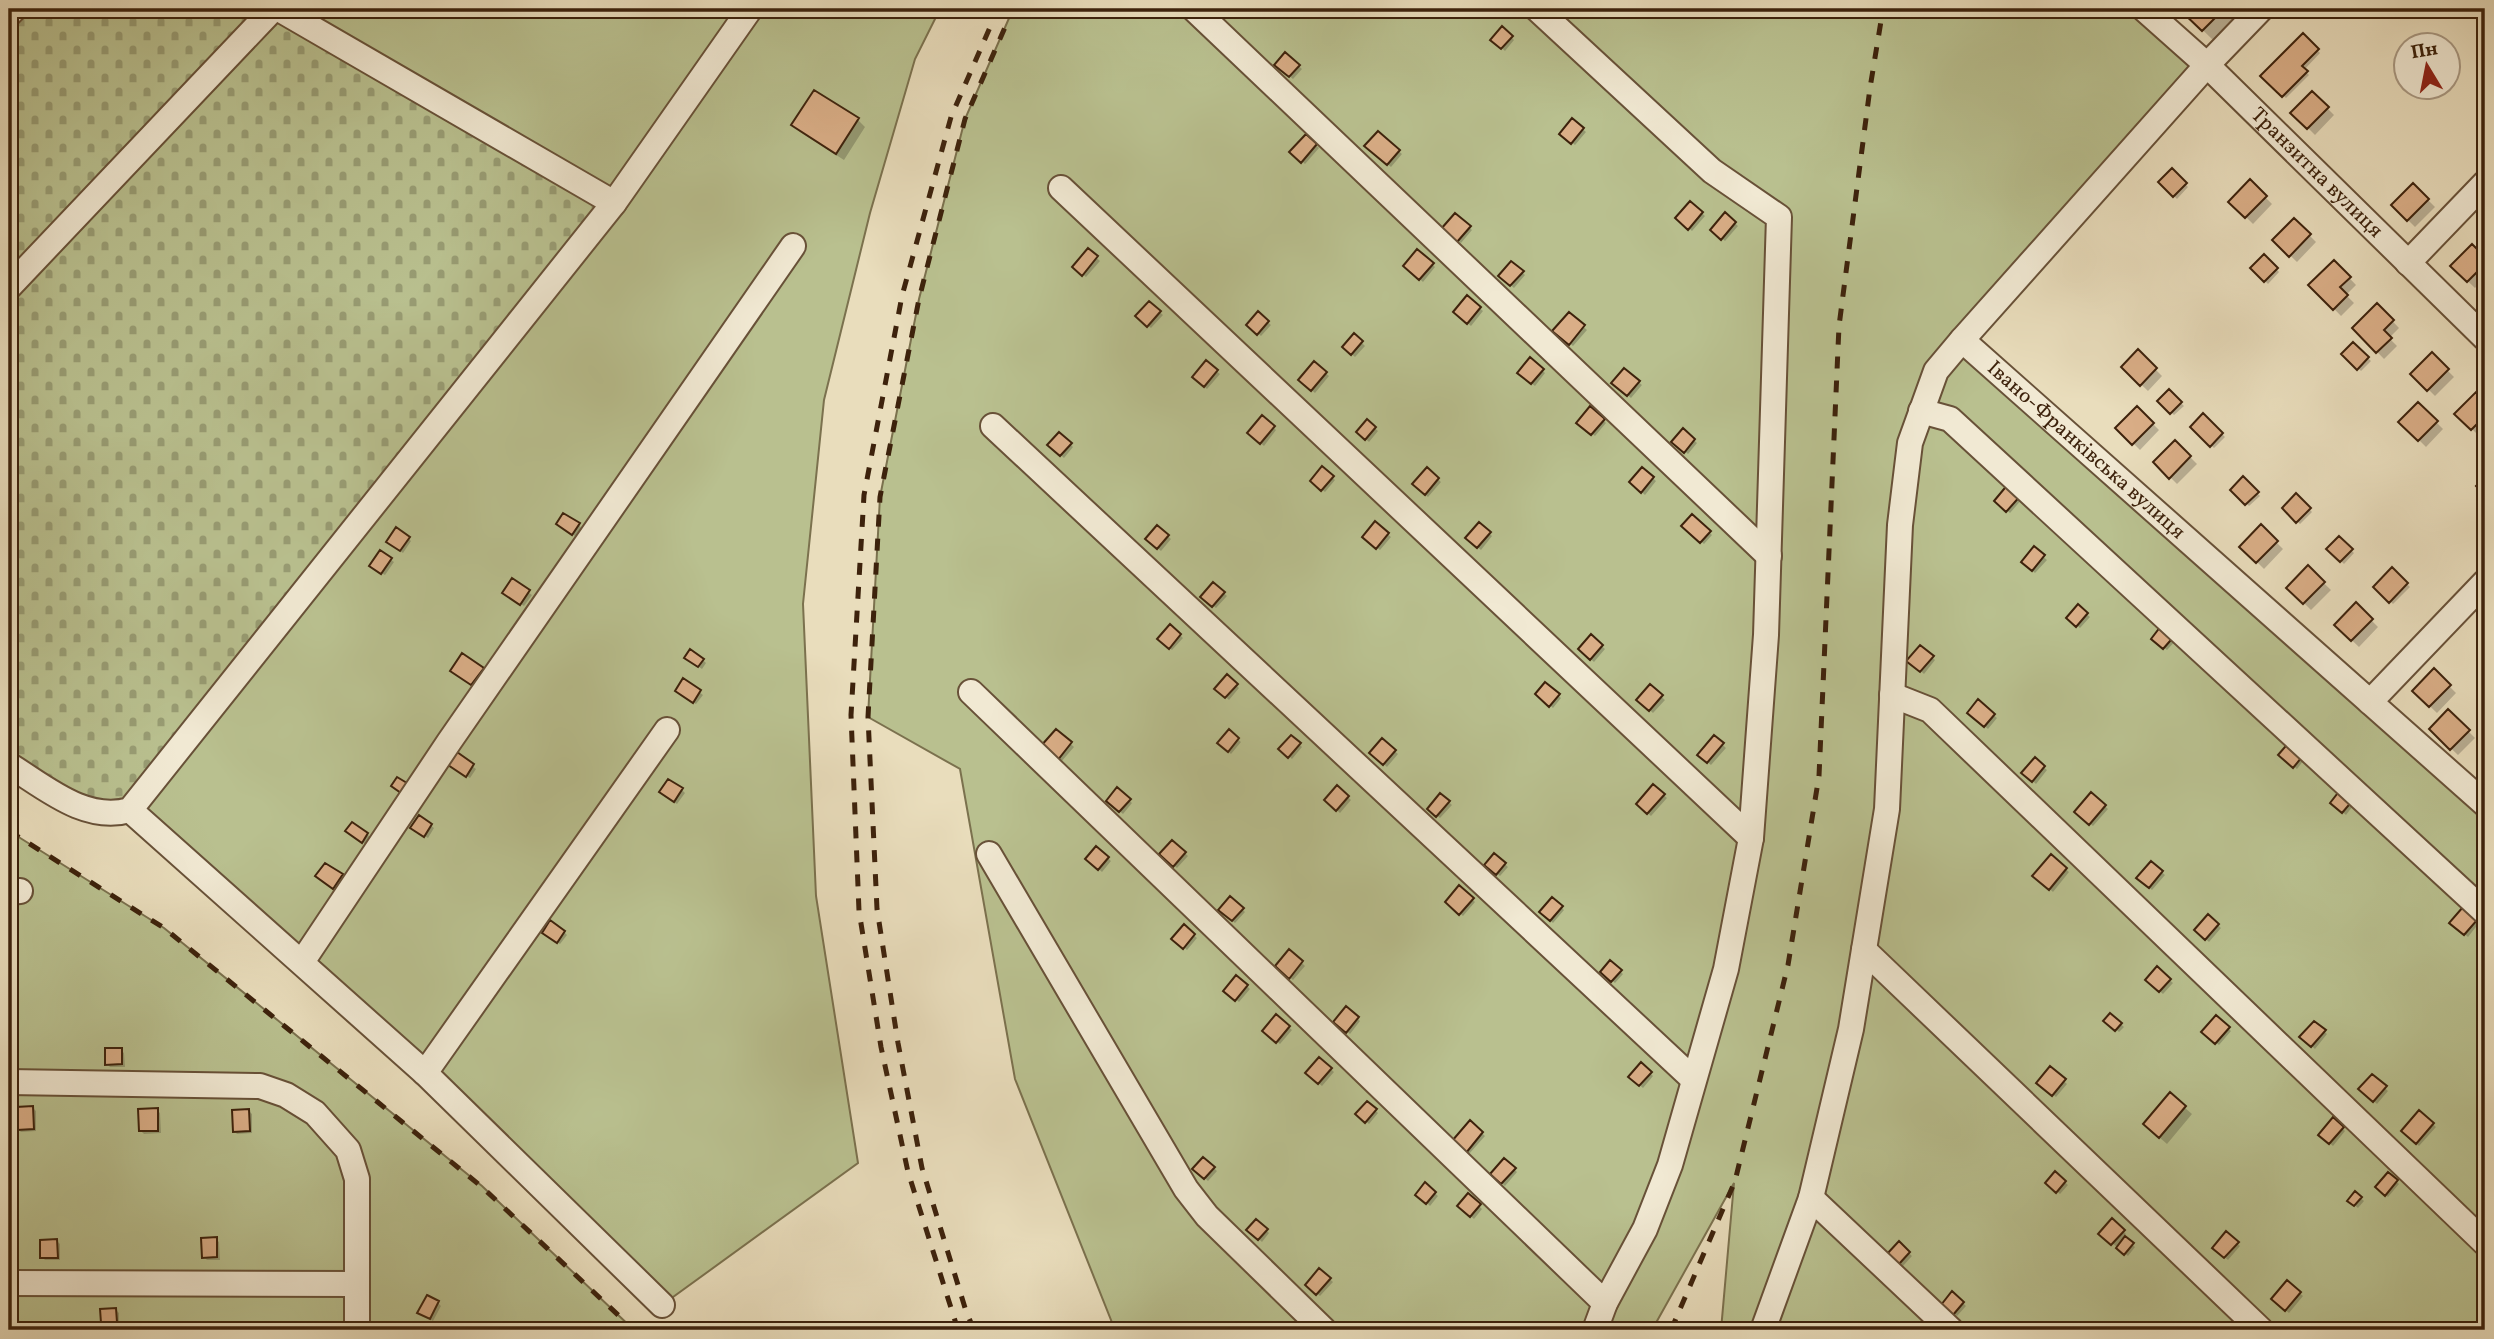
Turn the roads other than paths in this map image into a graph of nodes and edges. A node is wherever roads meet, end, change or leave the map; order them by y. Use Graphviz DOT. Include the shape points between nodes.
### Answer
graph roads {
  1 [pos="14,9"];
  2 [pos="273,9"];
  3 [pos="279,9"];
  4 [pos="750,9"];
  5 [pos="1194,9"];
  6 [pos="1537,9"];
  7 [pos="2144,9"];
  8 [pos="2261,9"];
  9 [pos="9,13"];
  10 [pos="2207,65"];
  11 [pos="2485,183"];
  12 [pos="1061,188"];
  13 [pos="614,203"];
  14 [pos="793,246"];
  15 [pos="2408,263"];
  16 [pos="9,287"];
  17 [pos="2485,338"];
  18 [pos="1962,340"];
  19 [pos="1921,411"];
  20 [pos="993,426"];
  21 [pos="1769,556"];
  22 [pos="2485,582"];
  23 [pos="971,692"];
  24 [pos="1892,695"];
  25 [pos="2370,702"];
  26 [pos="667,730"];
  27 [pos="9,765"];
  28 [pos="2485,804"];
  29 [pos="130,810"];
  30 [pos="1751,838"];
  31 [pos="989,854"];
  32 [pos="2485,912"];
  33 [pos="1864,950"];
  34 [pos="302,962"];
  35 [pos="425,1073"];
  36 [pos="1693,1079"];
  37 [pos="9,1082"];
  38 [pos="1811,1198"];
  39 [pos="2485,1243"];
  40 [pos="9,1283"];
  41 [pos="357,1284"];
  42 [pos="1605,1303"];
  43 [pos="662,1305"];
  44 [pos="358,1330"];
  45 [pos="1324,1330"];
  46 [pos="1595,1330"];
  47 [pos="1763,1330"];
  48 [pos="1951,1330"];
  49 [pos="2261,1330"];
  1 -- 9 [label="street"];
  2 -- 16 [label="street"];
  3 -- 13 [label="street"];
  4 -- 13 [label="street"];
  5 -- 21 [label="street"];
  6 -- 21 [label="street" via="1712,171 1779,217"];
  7 -- 10 [label="street, Транзитна вулиця"];
  8 -- 10 [label="street"];
  10 -- 15 [label="street, Транзитна вулиця"];
  10 -- 18 [label="street"];
  11 -- 15 [label="street"];
  12 -- 30 [label="street"];
  13 -- 29 [label="street"];
  14 -- 34 [label="street"];
  15 -- 17 [label="street, Транзитна вулиця"];
  18 -- 19 [label="street" via="1936,371"];
  18 -- 25 [label="street, Івано-Франківська вулиця"];
  19 -- 24 [label="street" via="1910,443 1900,525"];
  19 -- 32 [label="street" via="1950,419"];
  20 -- 36 [label="street"];
  21 -- 30 [label="street"];
  22 -- 25 [label="street"];
  23 -- 42 [label="street"];
  24 -- 33 [label="street" via="1887,809"];
  24 -- 39 [label="street" via="1930,710"];
  25 -- 28 [label="street, Івано-Франківська вулиця"];
  26 -- 35 [label="street"];
  27 -- 29 [label="street" via="78,808 118,814"];
  29 -- 34 [label="street"];
  30 -- 36 [label="street" via="1727,969"];
  31 -- 45 [label="street" via="1186,1189 1207,1216"];
  33 -- 38 [label="street" via="1851,1029"];
  33 -- 49 [label="street"];
  34 -- 35 [label="street"];
  35 -- 43 [label="street"];
  36 -- 42 [label="street" via="1670,1166 1645,1229"];
  37 -- 41 [label="street" via="260,1086 286,1095 315,1113 348,1150 357,1179"];
  38 -- 47 [label="street"];
  38 -- 48 [label="street"];
  40 -- 41 [label="street"];
  41 -- 44 [label="street"];
  42 -- 46 [label="street"];
}
